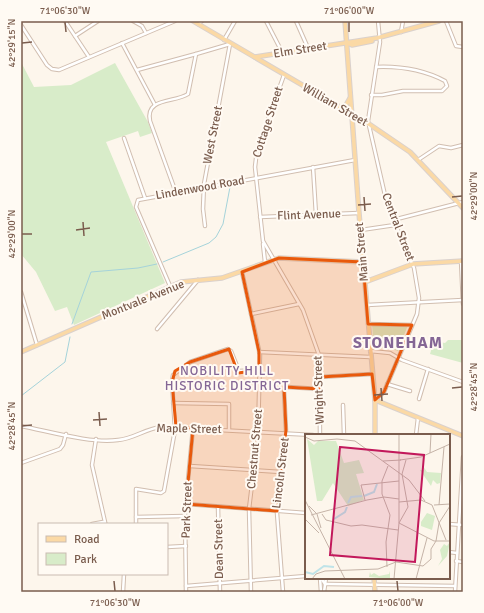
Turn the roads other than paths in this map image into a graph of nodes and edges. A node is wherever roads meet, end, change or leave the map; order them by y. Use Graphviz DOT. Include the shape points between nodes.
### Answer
graph roads {
  1 [pos="65,21"];
  2 [pos="98,21"];
  3 [pos="133,21"];
  4 [pos="175,21"];
  5 [pos="193,21"];
  6 [pos="202,21"];
  7 [pos="235,21"];
  8 [pos="266,21"];
  9 [pos="296,21"];
  10 [pos="345,21"];
  11 [pos="378,21"];
  12 [pos="403,21"];
  13 [pos="439,21"];
  14 [pos="446,21"];
  15 [pos="198,24"];
  16 [pos="21,26"];
  17 [pos="401,32"];
  18 [pos="146,33"];
  19 [pos="75,36"];
  20 [pos="378,38"];
  21 [pos="224,40"];
  22 [pos="122,43"];
  23 [pos="347,43"];
  24 [pos="230,44"];
  25 [pos="463,47"];
  26 [pos="308,48"];
  27 [pos="282,52"];
  28 [pos="196,54"];
  29 [pos="89,57"];
  30 [pos="254,57"];
  31 [pos="376,67"];
  32 [pos="137,70"];
  33 [pos="284,76"];
  34 [pos="371,95"];
  35 [pos="350,97"];
  36 [pos="155,104"];
  37 [pos="340,107"];
  38 [pos="351,114"];
  39 [pos="367,123"];
  40 [pos="352,127"];
  41 [pos="124,138"];
  42 [pos="463,144"];
  43 [pos="355,160"];
  44 [pos="418,160"];
  45 [pos="313,167"];
  46 [pos="256,178"];
  47 [pos="204,188"];
  48 [pos="176,193"];
  49 [pos="145,198"];
  50 [pos="463,202"];
  51 [pos="458,203"];
  52 [pos="463,208"];
  53 [pos="359,213"];
  54 [pos="316,215"];
  55 [pos="260,217"];
  56 [pos="393,220"];
  57 [pos="395,225"];
  58 [pos="206,226"];
  59 [pos="360,230"];
  60 [pos="263,241"];
  61 [pos="273,259"];
  62 [pos="462,261"];
  63 [pos="265,262"];
  64 [pos="363,262"];
  65 [pos="413,264"];
  66 [pos="242,272"];
  67 [pos="198,280"];
  68 [pos="365,282"];
  69 [pos="170,286"];
  70 [pos="21,292"];
  71 [pos="463,300"];
  72 [pos="419,303"];
  73 [pos="300,304"];
  74 [pos="463,304"];
  75 [pos="367,305"];
  76 [pos="251,314"];
  77 [pos="368,324"];
  78 [pos="412,325"];
  79 [pos="157,329"];
  80 [pos="37,345"];
  81 [pos="370,351"];
  82 [pos="21,352"];
  83 [pos="259,352"];
  84 [pos="319,355"];
  85 [pos="370,357"];
  86 [pos="399,358"];
  87 [pos="428,369"];
  88 [pos="259,370"];
  89 [pos="372,374"];
  90 [pos="320,377"];
  91 [pos="463,382"];
  92 [pos="388,384"];
  93 [pos="320,389"];
  94 [pos="410,391"];
  95 [pos="419,399"];
  96 [pos="375,400"];
  97 [pos="173,402"];
  98 [pos="343,405"];
  99 [pos="418,418"];
  100 [pos="21,426"];
  101 [pos="176,427"];
  102 [pos="194,428"];
  103 [pos="229,430"];
  104 [pos="258,432"];
  105 [pos="66,434"];
  106 [pos="286,434"];
  107 [pos="320,434"];
  108 [pos="344,434"];
  109 [pos="375,434"];
  110 [pos="416,434"];
  111 [pos="305,435"];
  112 [pos="463,436"];
  113 [pos="96,439"];
  114 [pos="463,457"];
  115 [pos="21,463"];
  116 [pos="190,466"];
  117 [pos="254,470"];
  118 [pos="281,472"];
  119 [pos="186,504"];
  120 [pos="218,506"];
  121 [pos="249,509"];
  122 [pos="277,511"];
  123 [pos="305,514"];
  124 [pos="185,516"];
  125 [pos="136,517"];
  126 [pos="106,523"];
  127 [pos="136,523"];
  128 [pos="450,524"];
  129 [pos="458,525"];
  130 [pos="463,525"];
  131 [pos="186,546"];
  132 [pos="168,547"];
  133 [pos="450,552"];
  134 [pos="457,552"];
  135 [pos="456,561"];
  136 [pos="463,562"];
  137 [pos="124,575"];
  138 [pos="305,576"];
  139 [pos="282,578"];
  140 [pos="320,579"];
  141 [pos="321,579"];
  142 [pos="326,579"];
  143 [pos="374,579"];
  144 [pos="250,581"];
  145 [pos="220,583"];
  146 [pos="325,584"];
  147 [pos="374,585"];
  148 [pos="186,586"];
  149 [pos="455,586"];
  150 [pos="123,592"];
  151 [pos="186,592"];
  152 [pos="220,592"];
  153 [pos="251,592"];
  154 [pos="283,592"];
  155 [pos="322,592"];
  156 [pos="374,592"];
  157 [pos="455,592"];
  1 -- 19 [label="street"];
  2 -- 19 [label="street"];
  3 -- 18 [label="street" via="142,26"];
  4 -- 18 [label="street"];
  5 -- 15 [label="main road, William Street"];
  6 -- 15 [label="street"];
  7 -- 21 [label="street"];
  8 -- 27 [label="street"];
  9 -- 26 [label="street"];
  10 -- 23 [label="main road, Main Street"];
  11 -- 20 [label="street, Central Street"];
  12 -- 17 [label="street"];
  13 -- 17 [label="main road, Elm Street"];
  14 -- 25 [label="street" via="456,46"];
  15 -- 21 [label="main road, William Street"];
  16 -- 29 [label="street" via="52,69 64,69"];
  17 -- 20 [label="main road, Elm Street"];
  18 -- 22 [label="street"];
  19 -- 29 [label="street"];
  20 -- 23 [label="main road, Elm Street"];
  20 -- 31 [label="street, Central Street"];
  21 -- 24 [label="main road, William Street"];
  22 -- 29 [label="street"];
  22 -- 32 [label="street"];
  23 -- 26 [label="main road, Elm Street"];
  23 -- 35 [label="main road, Main Street"];
  24 -- 28 [label="street"];
  24 -- 30 [label="main road, William Street"];
  24 -- 47 [label="street, West Street"];
  26 -- 27 [label="main road, Elm Street"];
  27 -- 30 [label="main road, Elm Street"];
  28 -- 32 [label="street"];
  28 -- 36 [label="street" via="188,94"];
  30 -- 33 [label="main road, William Street"];
  31 -- 34 [label="street, Central Street"];
  31 -- 34 [label="street" via="424,72 445,81 447,86 442,91"];
  32 -- 36 [label="street"];
  33 -- 37 [label="main road, William Street"];
  33 -- 46 [label="street, Cottage Street" via="256,154"];
  34 -- 39 [label="street, Central Street"];
  35 -- 37 [label="main road" via="346,105"];
  35 -- 38 [label="main road, Main Street"];
  36 -- 48 [label="street" via="150,112 150,121"];
  37 -- 38 [label="main road, William Street"];
  38 -- 39 [label="main road, William Street"];
  38 -- 40 [label="main road, Main Street"];
  39 -- 40 [label="main road" via="356,122"];
  39 -- 44 [label="main road, William Street"];
  39 -- 56 [label="street, Central Street" via="381,183"];
  40 -- 43 [label="main road, Main Street"];
  41 -- 49 [label="street"];
  42 -- 44 [label="street" via="451,148 440,146"];
  43 -- 45 [label="street, Lindenwood Road"];
  43 -- 53 [label="main road, Main Street"];
  44 -- 51 [label="main road, William Street"];
  45 -- 46 [label="street, Lindenwood Road"];
  45 -- 54 [label="street"];
  46 -- 47 [label="street, Lindenwood Road"];
  46 -- 55 [label="street, Cottage Street"];
  47 -- 48 [label="street, Lindenwood Road"];
  47 -- 58 [label="street, West Street" via="203,212"];
  48 -- 49 [label="street, Lindenwood Road"];
  49 -- 69 [label="street, Lindenwood Road" via="138,200 136,206"];
  50 -- 51 [label="street"];
  51 -- 52 [label="main road, William Street"];
  51 -- 56 [label="street"];
  53 -- 54 [label="street, Flint Avenue"];
  53 -- 59 [label="main road, Main Street"];
  54 -- 55 [label="street, Flint Avenue"];
  55 -- 60 [label="street, Cottage Street"];
  56 -- 57 [label="street, Central Street"];
  57 -- 59 [label="street"];
  57 -- 65 [label="street, Central Street"];
  59 -- 64 [label="main road, Main Street"];
  60 -- 61 [label="street, Cottage Street"];
  60 -- 63 [label="street, Cottage Street"];
  61 -- 63 [label="main road, Montvale Avenue"];
  61 -- 64 [label="main road, Montvale Avenue"];
  61 -- 73 [label="street, Wright Street"];
  62 -- 65 [label="main road"];
  62 -- 71 [label="street"];
  63 -- 66 [label="main road, Montvale Avenue"];
  64 -- 68 [label="main road, Main Street"];
  65 -- 68 [label="main road"];
  65 -- 72 [label="street, Central Street"];
  66 -- 67 [label="main road, Montvale Avenue" via="221,278"];
  66 -- 76 [label="street, Chestnut Street"];
  67 -- 69 [label="main road, Montvale Avenue"];
  67 -- 79 [label="street"];
  68 -- 75 [label="main road, Main Street"];
  69 -- 80 [label="main road, Montvale Avenue"];
  70 -- 80 [label="street"];
  71 -- 72 [label="street"];
  71 -- 74 [label="street"];
  72 -- 75 [label="street"];
  72 -- 78 [label="street, Central Street"];
  73 -- 76 [label="street"];
  73 -- 84 [label="street, Wright Street"];
  75 -- 77 [label="main road, Main Street"];
  76 -- 83 [label="street, Chestnut Street"];
  77 -- 78 [label="street"];
  77 -- 81 [label="main road, Main Street"];
  78 -- 86 [label="street, Central Street"];
  80 -- 82 [label="main road, Montvale Avenue"];
  81 -- 85 [label="main road, Main Street"];
  81 -- 86 [label="street" via="385,351"];
  83 -- 84 [label="street"];
  83 -- 88 [label="street, Chestnut Street"];
  84 -- 85 [label="street"];
  84 -- 90 [label="street, Wright Street"];
  85 -- 89 [label="main road, Main Street"];
  86 -- 87 [label="street"];
  86 -- 92 [label="street, Central Street"];
  87 -- 91 [label="street"];
  87 -- 95 [label="street"];
  88 -- 97 [label="street" via="239,371 228,349 197,359 183,365 174,374"];
  88 -- 104 [label="street, Chestnut Street"];
  89 -- 90 [label="street"];
  89 -- 96 [label="main road, Main Street"];
  90 -- 93 [label="street, Wright Street"];
  92 -- 94 [label="street"];
  92 -- 96 [label="street, Central Street"];
  93 -- 106 [label="street, Lincoln Street" via="285,388"];
  93 -- 107 [label="street, Wright Street"];
  96 -- 99 [label="main road"];
  96 -- 109 [label="main road, Main Street"];
  97 -- 101 [label="street"];
  97 -- 103 [label="street" via="229,404"];
  98 -- 108 [label="street"];
  99 -- 110 [label="street"];
  99 -- 112 [label="main road"];
  100 -- 105 [label="street, Maple Street"];
  101 -- 102 [label="street, Maple Street"];
  101 -- 113 [label="street, Maple Street" via="153,428 118,440"];
  101 -- 125 [label="street" via="162,493 136,488"];
  102 -- 103 [label="street, Maple Street"];
  102 -- 116 [label="street, Park Street"];
  103 -- 104 [label="street, Maple Street"];
  104 -- 106 [label="street, Maple Street"];
  104 -- 117 [label="street, Chestnut Street"];
  105 -- 113 [label="street, Maple Street"];
  105 -- 115 [label="street" via="64,445 60,449"];
  106 -- 111 [label="street, Maple Street"];
  106 -- 118 [label="street, Lincoln Street"];
  113 -- 126 [label="street" via="92,465"];
  114 -- 129 [label="street"];
  116 -- 117 [label="street"];
  116 -- 119 [label="street, Park Street"];
  117 -- 118 [label="street"];
  117 -- 121 [label="street, Chestnut Street"];
  118 -- 122 [label="street, Lincoln Street"];
  119 -- 120 [label="street"];
  119 -- 124 [label="street, Park Street"];
  120 -- 121 [label="street"];
  120 -- 145 [label="street, Dean Street"];
  121 -- 122 [label="street"];
  121 -- 144 [label="street, Chestnut Street"];
  122 -- 123 [label="street"];
  122 -- 139 [label="street, Lincoln Street"];
  124 -- 125 [label="street"];
  124 -- 131 [label="street, Park Street"];
  125 -- 127 [label="street"];
  128 -- 129 [label="street"];
  129 -- 130 [label="street"];
  129 -- 134 [label="street"];
  131 -- 132 [label="street"];
  131 -- 148 [label="street, Park Street"];
  133 -- 134 [label="street"];
  134 -- 135 [label="street"];
  135 -- 136 [label="street"];
  135 -- 149 [label="street"];
  137 -- 150 [label="street"];
  138 -- 139 [label="street"];
  139 -- 144 [label="street"];
  139 -- 154 [label="street, Lincoln Street"];
  140 -- 155 [label="street"];
  141 -- 146 [label="street"];
  142 -- 146 [label="street"];
  143 -- 147 [label="main road"];
  144 -- 145 [label="street"];
  144 -- 153 [label="street, Chestnut Street"];
  145 -- 148 [label="street"];
  145 -- 152 [label="street, Dean Street"];
  146 -- 147 [label="street"];
  146 -- 155 [label="street"];
  147 -- 149 [label="street"];
  147 -- 156 [label="main road"];
  148 -- 151 [label="street, Park Street"];
  149 -- 157 [label="street"];
}
